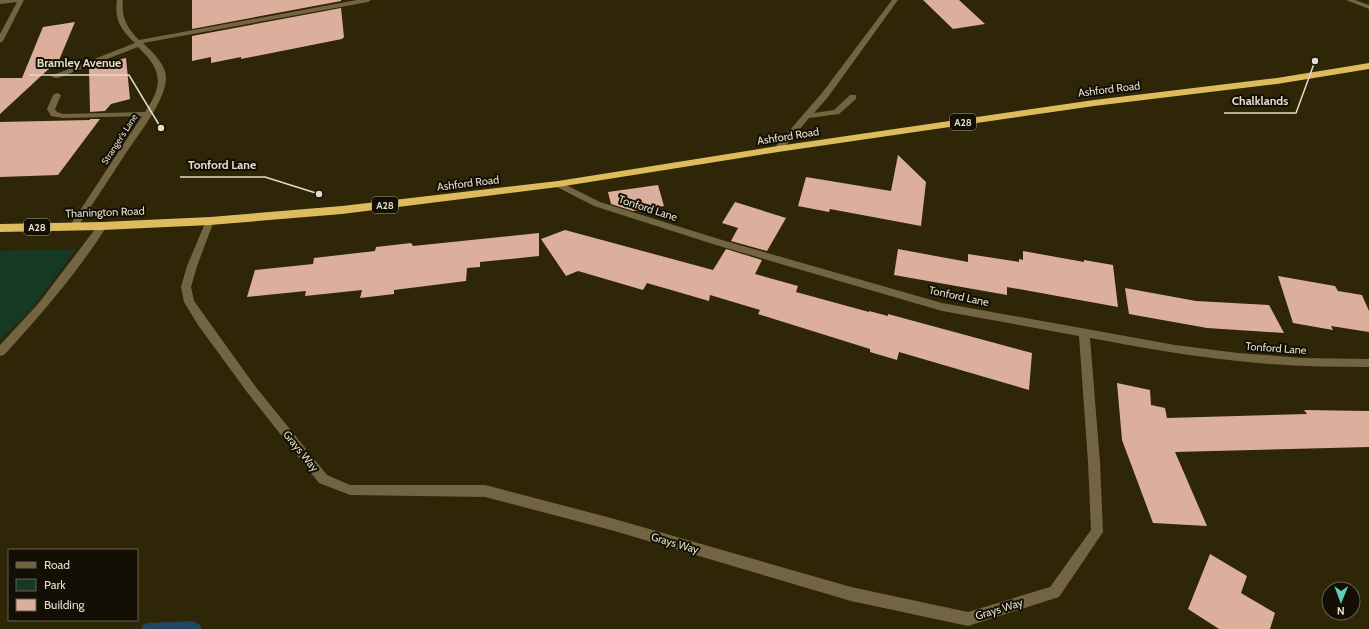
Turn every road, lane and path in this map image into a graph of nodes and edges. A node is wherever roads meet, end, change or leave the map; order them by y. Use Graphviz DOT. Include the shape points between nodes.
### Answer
graph roads {
  1 [pos="18,0"];
  2 [pos="21,0"];
  3 [pos="120,0"];
  4 [pos="368,0"];
  5 [pos="895,0"];
  6 [pos="1350,0"];
  7 [pos="0,2"];
  8 [pos="1369,7"];
  9 [pos="0,41"];
  10 [pos="139,43"];
  11 [pos="1369,66"];
  12 [pos="55,76"];
  13 [pos="57,94"];
  14 [pos="853,97"];
  15 [pos="148,114"];
  16 [pos="806,116"];
  17 [pos="778,150"];
  18 [pos="558,184"];
  19 [pos="210,221"];
  20 [pos="74,226"];
  21 [pos="102,226"];
  22 [pos="0,228"];
  23 [pos="1084,332"];
  24 [pos="0,352"];
  25 [pos="1369,363"];
  1 -- 7 [label="street"];
  2 -- 9 [label="street"];
  3 -- 10 [label="street, Stranger's Lane" via="119,14 127,34"];
  4 -- 10 [label="street"];
  5 -- 16 [label="street" via="825,95"];
  6 -- 8 [label="street"];
  10 -- 12 [label="street"];
  10 -- 15 [label="street, Stranger's Lane" via="162,73 161,88"];
  11 -- 17 [label="highway, Ashford Road / A28" via="1277,81 1094,103"];
  13 -- 15 [label="street" via="51,109 54,114 63,116"];
  14 -- 16 [label="street" via="836,112"];
  15 -- 20 [label="street, Stranger's Lane"];
  16 -- 17 [label="street"];
  17 -- 18 [label="highway, Ashford Road / A28"];
  18 -- 19 [label="highway, Ashford Road / A28" via="342,210"];
  18 -- 23 [label="street, Tonford Lane" via="597,204 683,232 942,307"];
  19 -- 21 [label="highway, Thanington Road / A28"];
  19 -- 23 [label="street, Grays Way" via="186,287 189,302 251,389 323,479 350,490 485,491 611,524 851,594 968,619 1054,592 1097,532"];
  20 -- 21 [label="highway, Thanington Road / A28"];
  20 -- 22 [label="highway, Thanington Road / A28"];
  21 -- 24 [label="street" via="42,307"];
  23 -- 25 [label="street, Tonford Lane" via="1175,349 1238,357 1303,362"];
}
